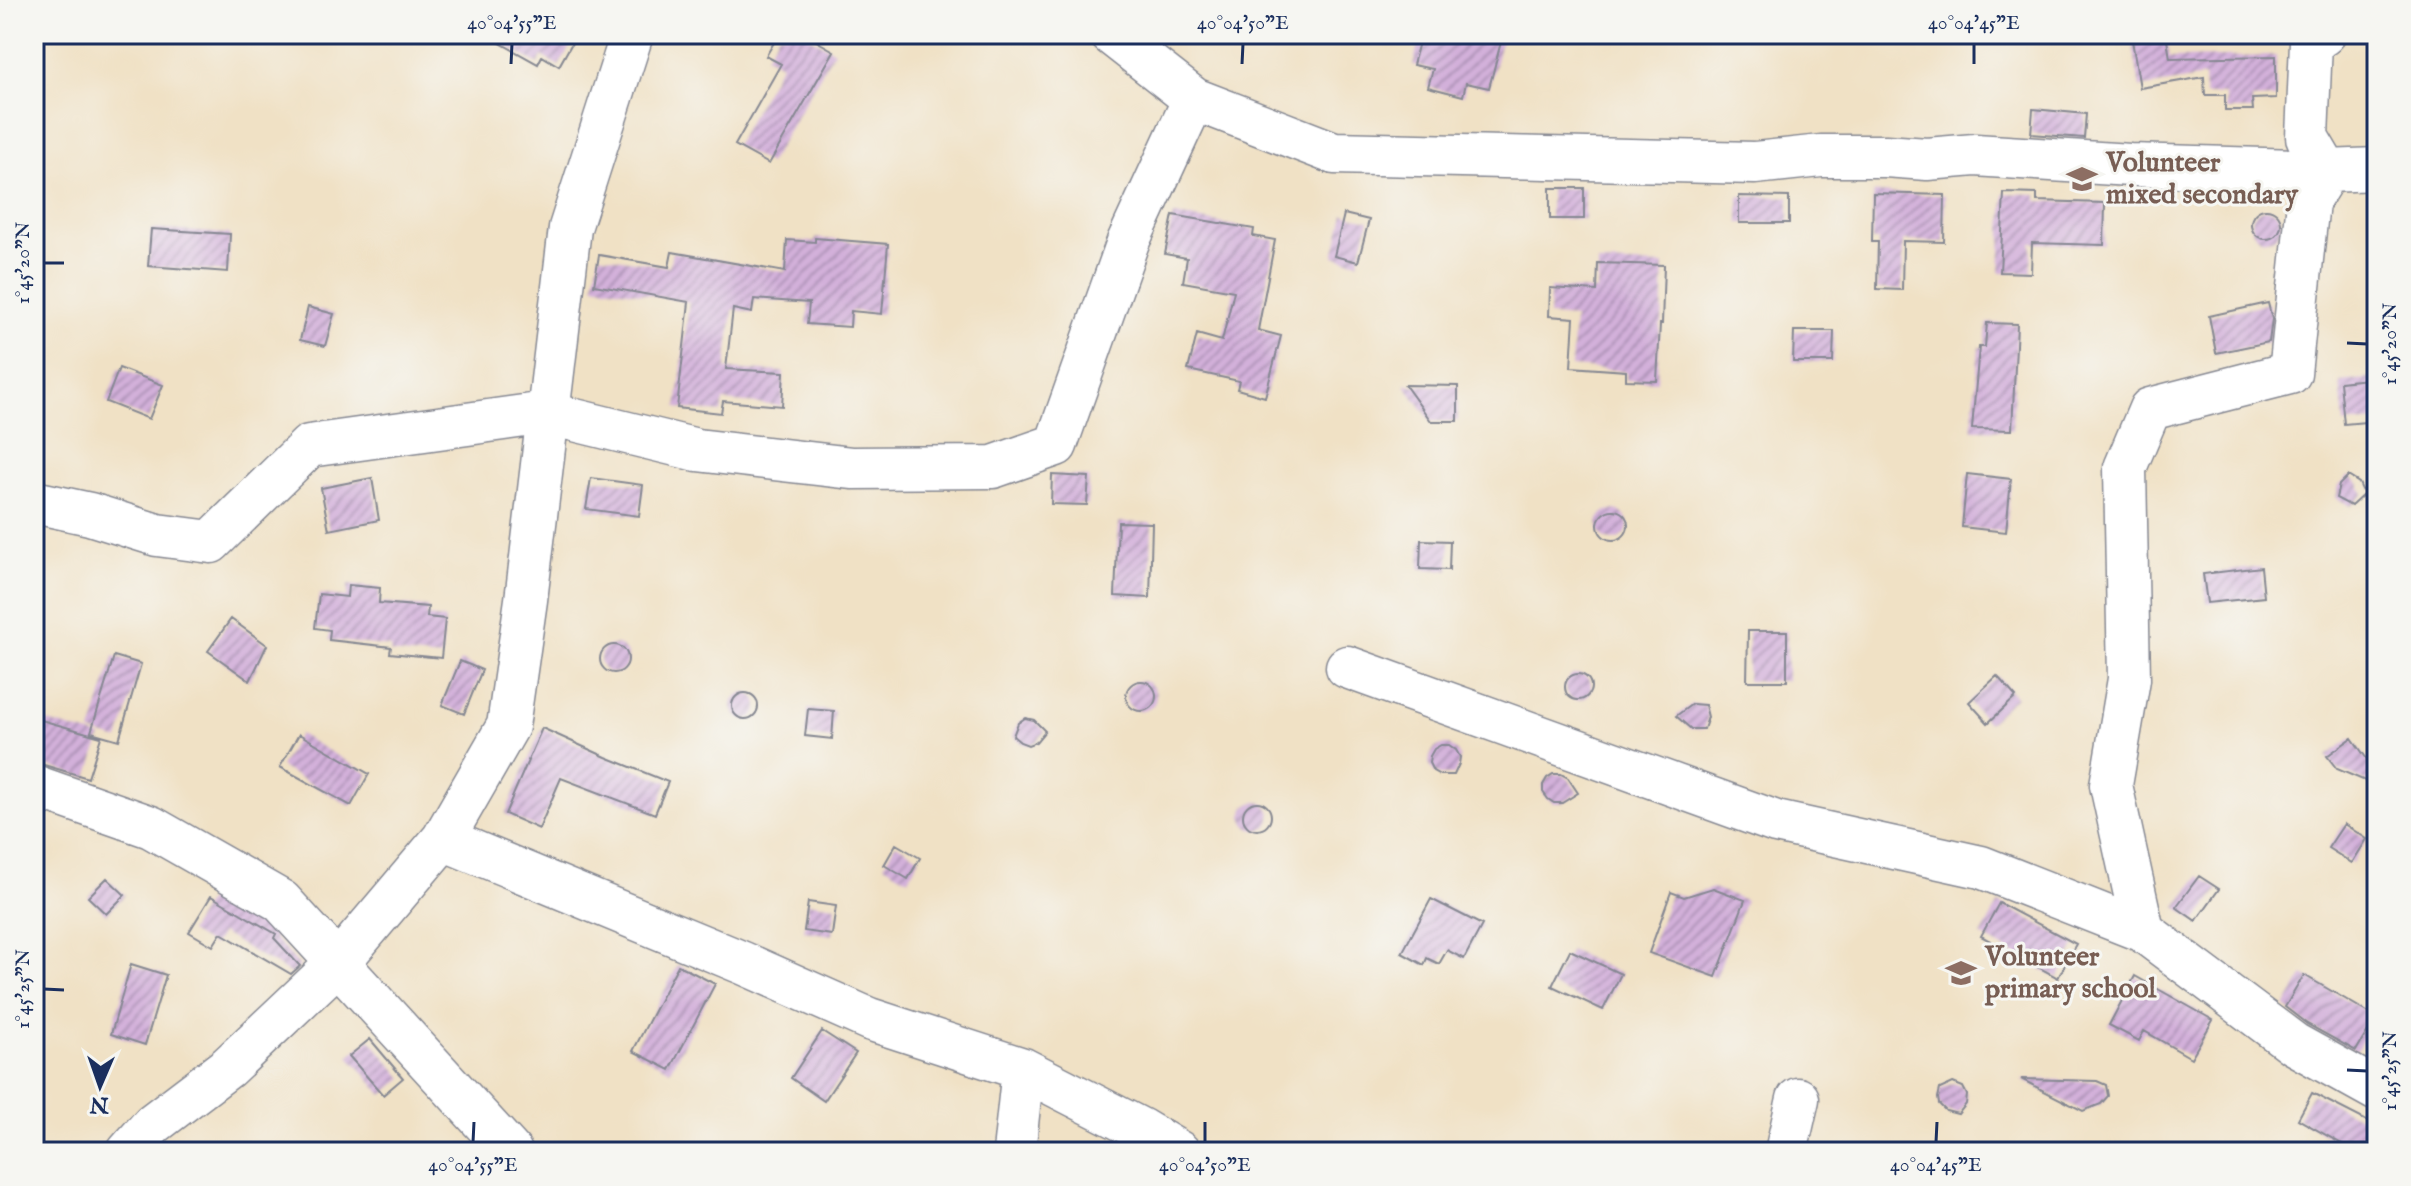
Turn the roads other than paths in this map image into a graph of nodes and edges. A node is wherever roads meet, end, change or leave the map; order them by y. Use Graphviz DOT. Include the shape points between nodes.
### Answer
graph roads {
  1 [pos="632,34"];
  2 [pos="1111,34"];
  3 [pos="2324,34"];
  4 [pos="1194,99"];
  5 [pos="2377,169"];
  6 [pos="2327,171"];
  7 [pos="546,413"];
  8 [pos="34,502"];
  9 [pos="1347,667"];
  10 [pos="34,786"];
  11 [pos="443,839"];
  12 [pos="2143,931"];
  13 [pos="339,962"];
  14 [pos="1023,1069"];
  15 [pos="2377,1090"];
  16 [pos="1798,1099"];
  17 [pos="128,1152"];
  18 [pos="511,1152"];
  19 [pos="1014,1152"];
  20 [pos="1179,1152"];
  21 [pos="1786,1152"];
  1 -- 7 [label="street" via="570,228"];
  2 -- 4 [label="street"];
  3 -- 6 [label="street" via="2311,42 2307,137"];
  4 -- 6 [label="street" via="1334,153 1755,163 1821,156 1975,155"];
  4 -- 7 [label="street" via="1128,242 1056,445 993,467 852,468 697,450"];
  5 -- 6 [label="street"];
  6 -- 12 [label="street" via="2308,202 2290,373 2150,409 2125,468 2129,679 2111,785"];
  7 -- 8 [label="street" via="309,446 211,542 157,535"];
  7 -- 11 [label="street" via="508,726"];
  9 -- 12 [label="street" via="1776,822 1981,867"];
  10 -- 13 [label="street" via="151,827 281,901"];
  11 -- 13 [label="street"];
  11 -- 14 [label="street" via="869,1019"];
  12 -- 15 [label="street" via="2294,1044"];
  13 -- 17 [label="street" via="228,1067 153,1124"];
  13 -- 18 [label="street"];
  14 -- 19 [label="street"];
  14 -- 20 [label="street"];
  16 -- 21 [label="street"];
}
